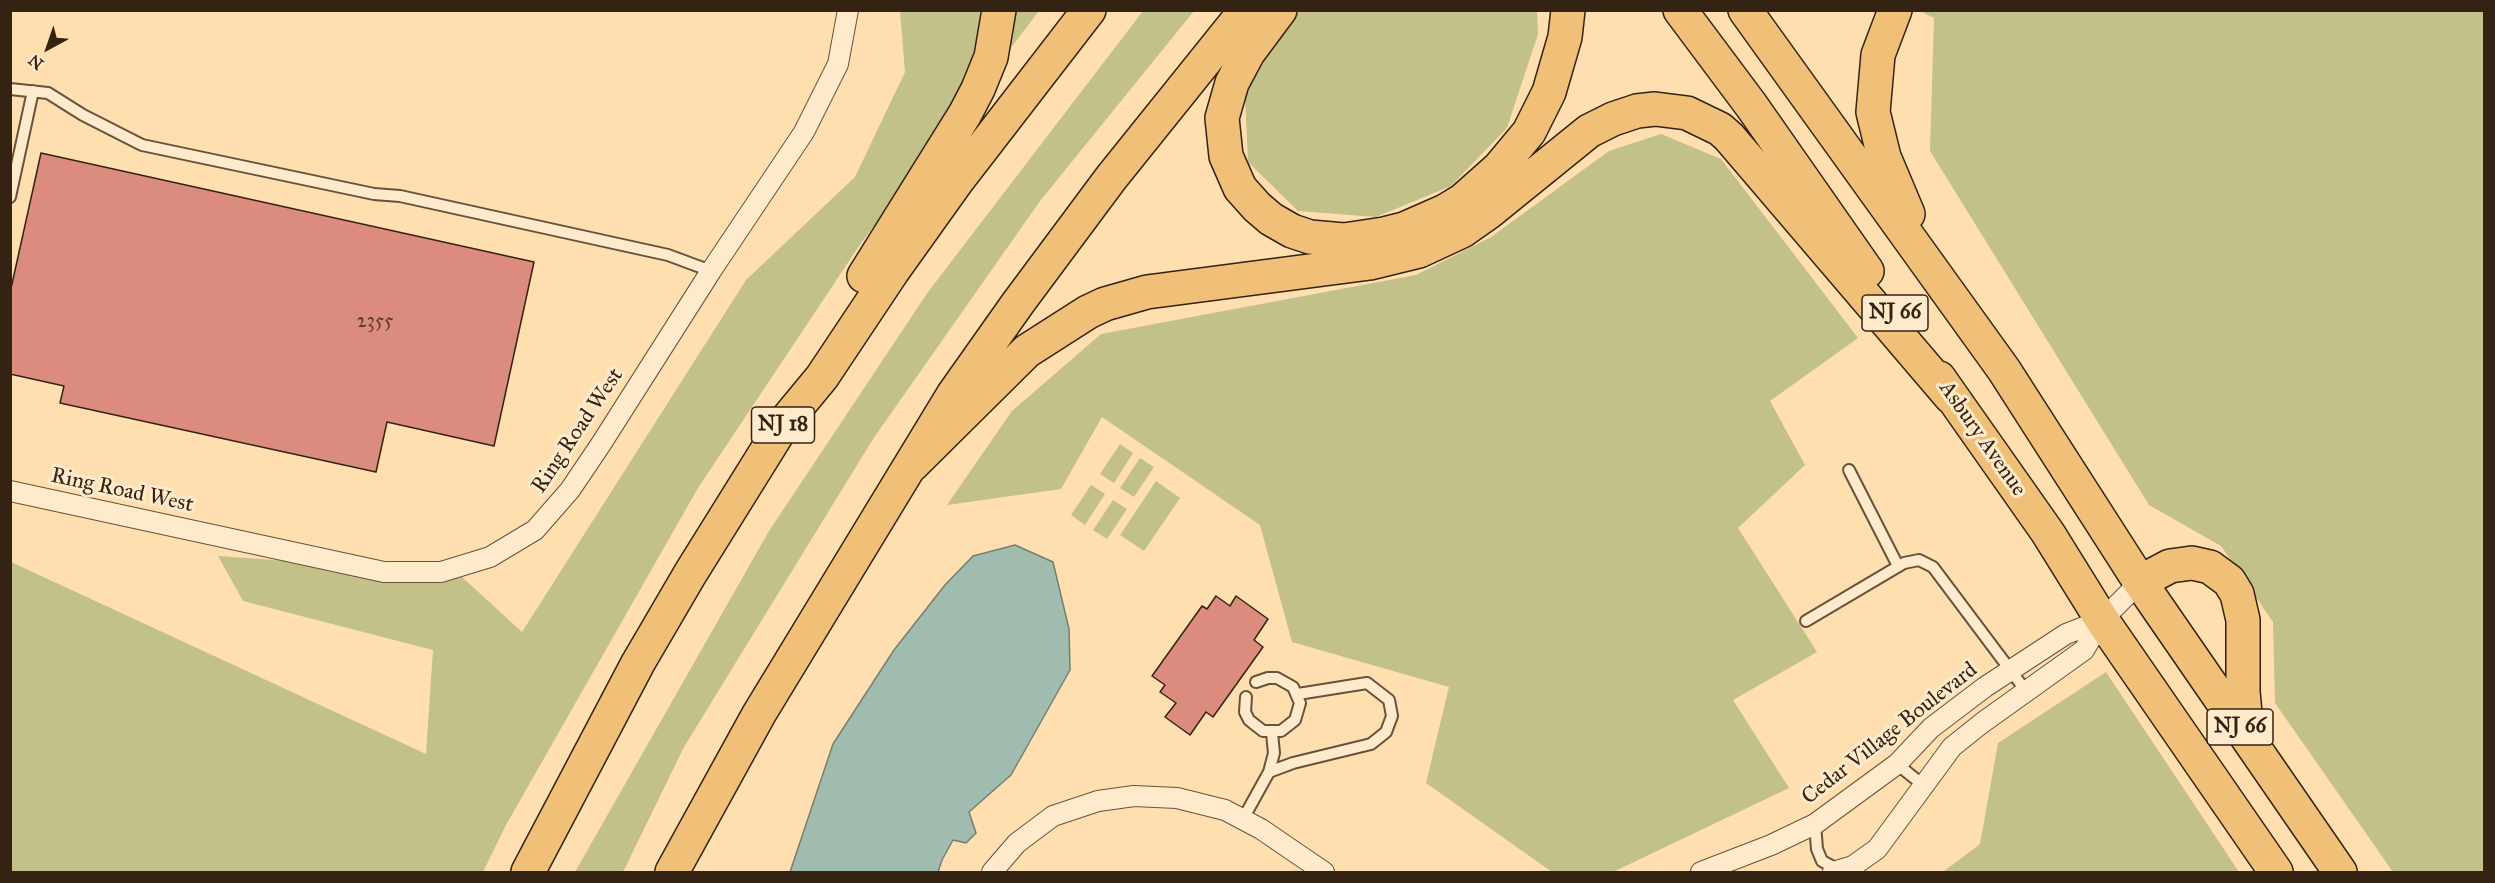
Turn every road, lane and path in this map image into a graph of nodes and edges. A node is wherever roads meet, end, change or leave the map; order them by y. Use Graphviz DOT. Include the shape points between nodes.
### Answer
graph roads {
  1 [pos="848,10"];
  2 [pos="999,10"];
  3 [pos="1089,10"];
  4 [pos="1246,10"];
  5 [pos="1280,10"];
  6 [pos="1568,10"];
  7 [pos="1680,10"];
  8 [pos="1745,10"];
  9 [pos="1895,10"];
  10 [pos="10,89"];
  11 [pos="33,91"];
  12 [pos="10,197"];
  13 [pos="1931,268"];
  14 [pos="711,272"];
  15 [pos="1951,397"];
  16 [pos="784,423"];
  17 [pos="912,465"];
  18 [pos="1850,470"];
  19 [pos="10,491"];
  20 [pos="1898,566"];
  21 [pos="2140,582"];
  22 [pos="2102,620"];
  23 [pos="1806,621"];
  24 [pos="2010,670"];
  25 [pos="1256,682"];
  26 [pos="2026,691"];
  27 [pos="1298,694"];
  28 [pos="1246,697"];
  29 [pos="1272,733"];
  30 [pos="2247,736"];
  31 [pos="1897,764"];
  32 [pos="1269,772"];
  33 [pos="1923,785"];
  34 [pos="1243,819"];
  35 [pos="1815,824"];
  36 [pos="1836,872"];
  37 [pos="528,873"];
  38 [pos="672,873"];
  39 [pos="992,873"];
  40 [pos="1324,873"];
  41 [pos="1701,873"];
  42 [pos="2276,873"];
  43 [pos="2340,873"];
  1 -- 14 [label="street, Ring Road West" via="838,64 804,132"];
  2 -- 16 [label="highway" via="991,57 965,114 806,370"];
  3 -- 16 [label="highway, NJ 18" via="957,181 822,377"];
  4 -- 17 [label="highway" via="1111,178 1018,303 954,395"];
  5 -- 6 [label="highway" via="1248,52 1232,82 1222,118 1226,156 1240,188 1271,219 1310,237 1344,240 1404,229 1445,211 1499,168 1529,132 1549,92 1565,37"];
  7 -- 15 [label="highway, Asbury Avenue / NJ 66" via="1832,219"];
  8 -- 13 [label="highway, NJ 66"];
  9 -- 13 [label="highway" via="1878,55 1873,112 1884,157"];
  10 -- 11 [label="lane"];
  11 -- 12 [label="lane"];
  11 -- 14 [label="lane" via="48,93 142,146 409,198 668,255"];
  13 -- 21 [label="highway, NJ 66" via="2004,370"];
  14 -- 19 [label="street, Ring Road West" via="570,490 535,530 490,557 441,572 384,572"];
  15 -- 17 [label="highway" via="1730,137 1687,113 1655,109 1636,111 1589,131 1489,212 1462,231 1419,251 1370,264 1147,292 1088,312 1027,351"];
  15 -- 22 [label="highway, Asbury Avenue / NJ 66" via="2048,533"];
  16 -- 37 [label="highway, NJ 18" via="638,663"];
  17 -- 38 [label="highway" via="759,714"];
  18 -- 20 [label="lane"];
  20 -- 23 [label="lane"];
  20 -- 24 [label="lane" via="1919,560 1933,567"];
  21 -- 22 [label="street, Cedar Village Boulevard"];
  21 -- 30 [label="highway, NJ 66"];
  21 -- 30 [label="highway" via="2170,566 2192,562 2210,567 2229,581 2237,594 2243,620"];
  22 -- 24 [label="street, Cedar Village Boulevard" via="2066,634"];
  22 -- 26 [label="street, Cedar Village Boulevard" via="2084,650"];
  22 -- 42 [label="highway, Asbury Avenue / NJ 66"];
  24 -- 26 [label="lane"];
  24 -- 31 [label="street, Cedar Village Boulevard" via="1931,728"];
  25 -- 27 [label="lane" via="1277,678"];
  26 -- 33 [label="street, Cedar Village Boulevard" via="1952,747"];
  27 -- 29 [label="lane" via="1299,712 1295,720 1289,727"];
  27 -- 32 [label="lane" via="1367,683 1389,700 1392,716 1386,732 1371,744"];
  28 -- 29 [label="lane" via="1249,720"];
  29 -- 32 [label="lane" via="1274,753"];
  30 -- 43 [label="highway, NJ 66"];
  31 -- 33 [label="lane"];
  31 -- 35 [label="street, Cedar Village Boulevard"];
  32 -- 34 [label="lane"];
  33 -- 36 [label="street, Cedar Village Boulevard" via="1877,849 1853,866"];
  34 -- 39 [label="street" via="1225,810 1177,798 1134,796 1098,801 1053,816 1017,843"];
  34 -- 40 [label="street"];
  35 -- 36 [label="lane" via="1822,861"];
  35 -- 41 [label="street, Cedar Village Boulevard"];
}
